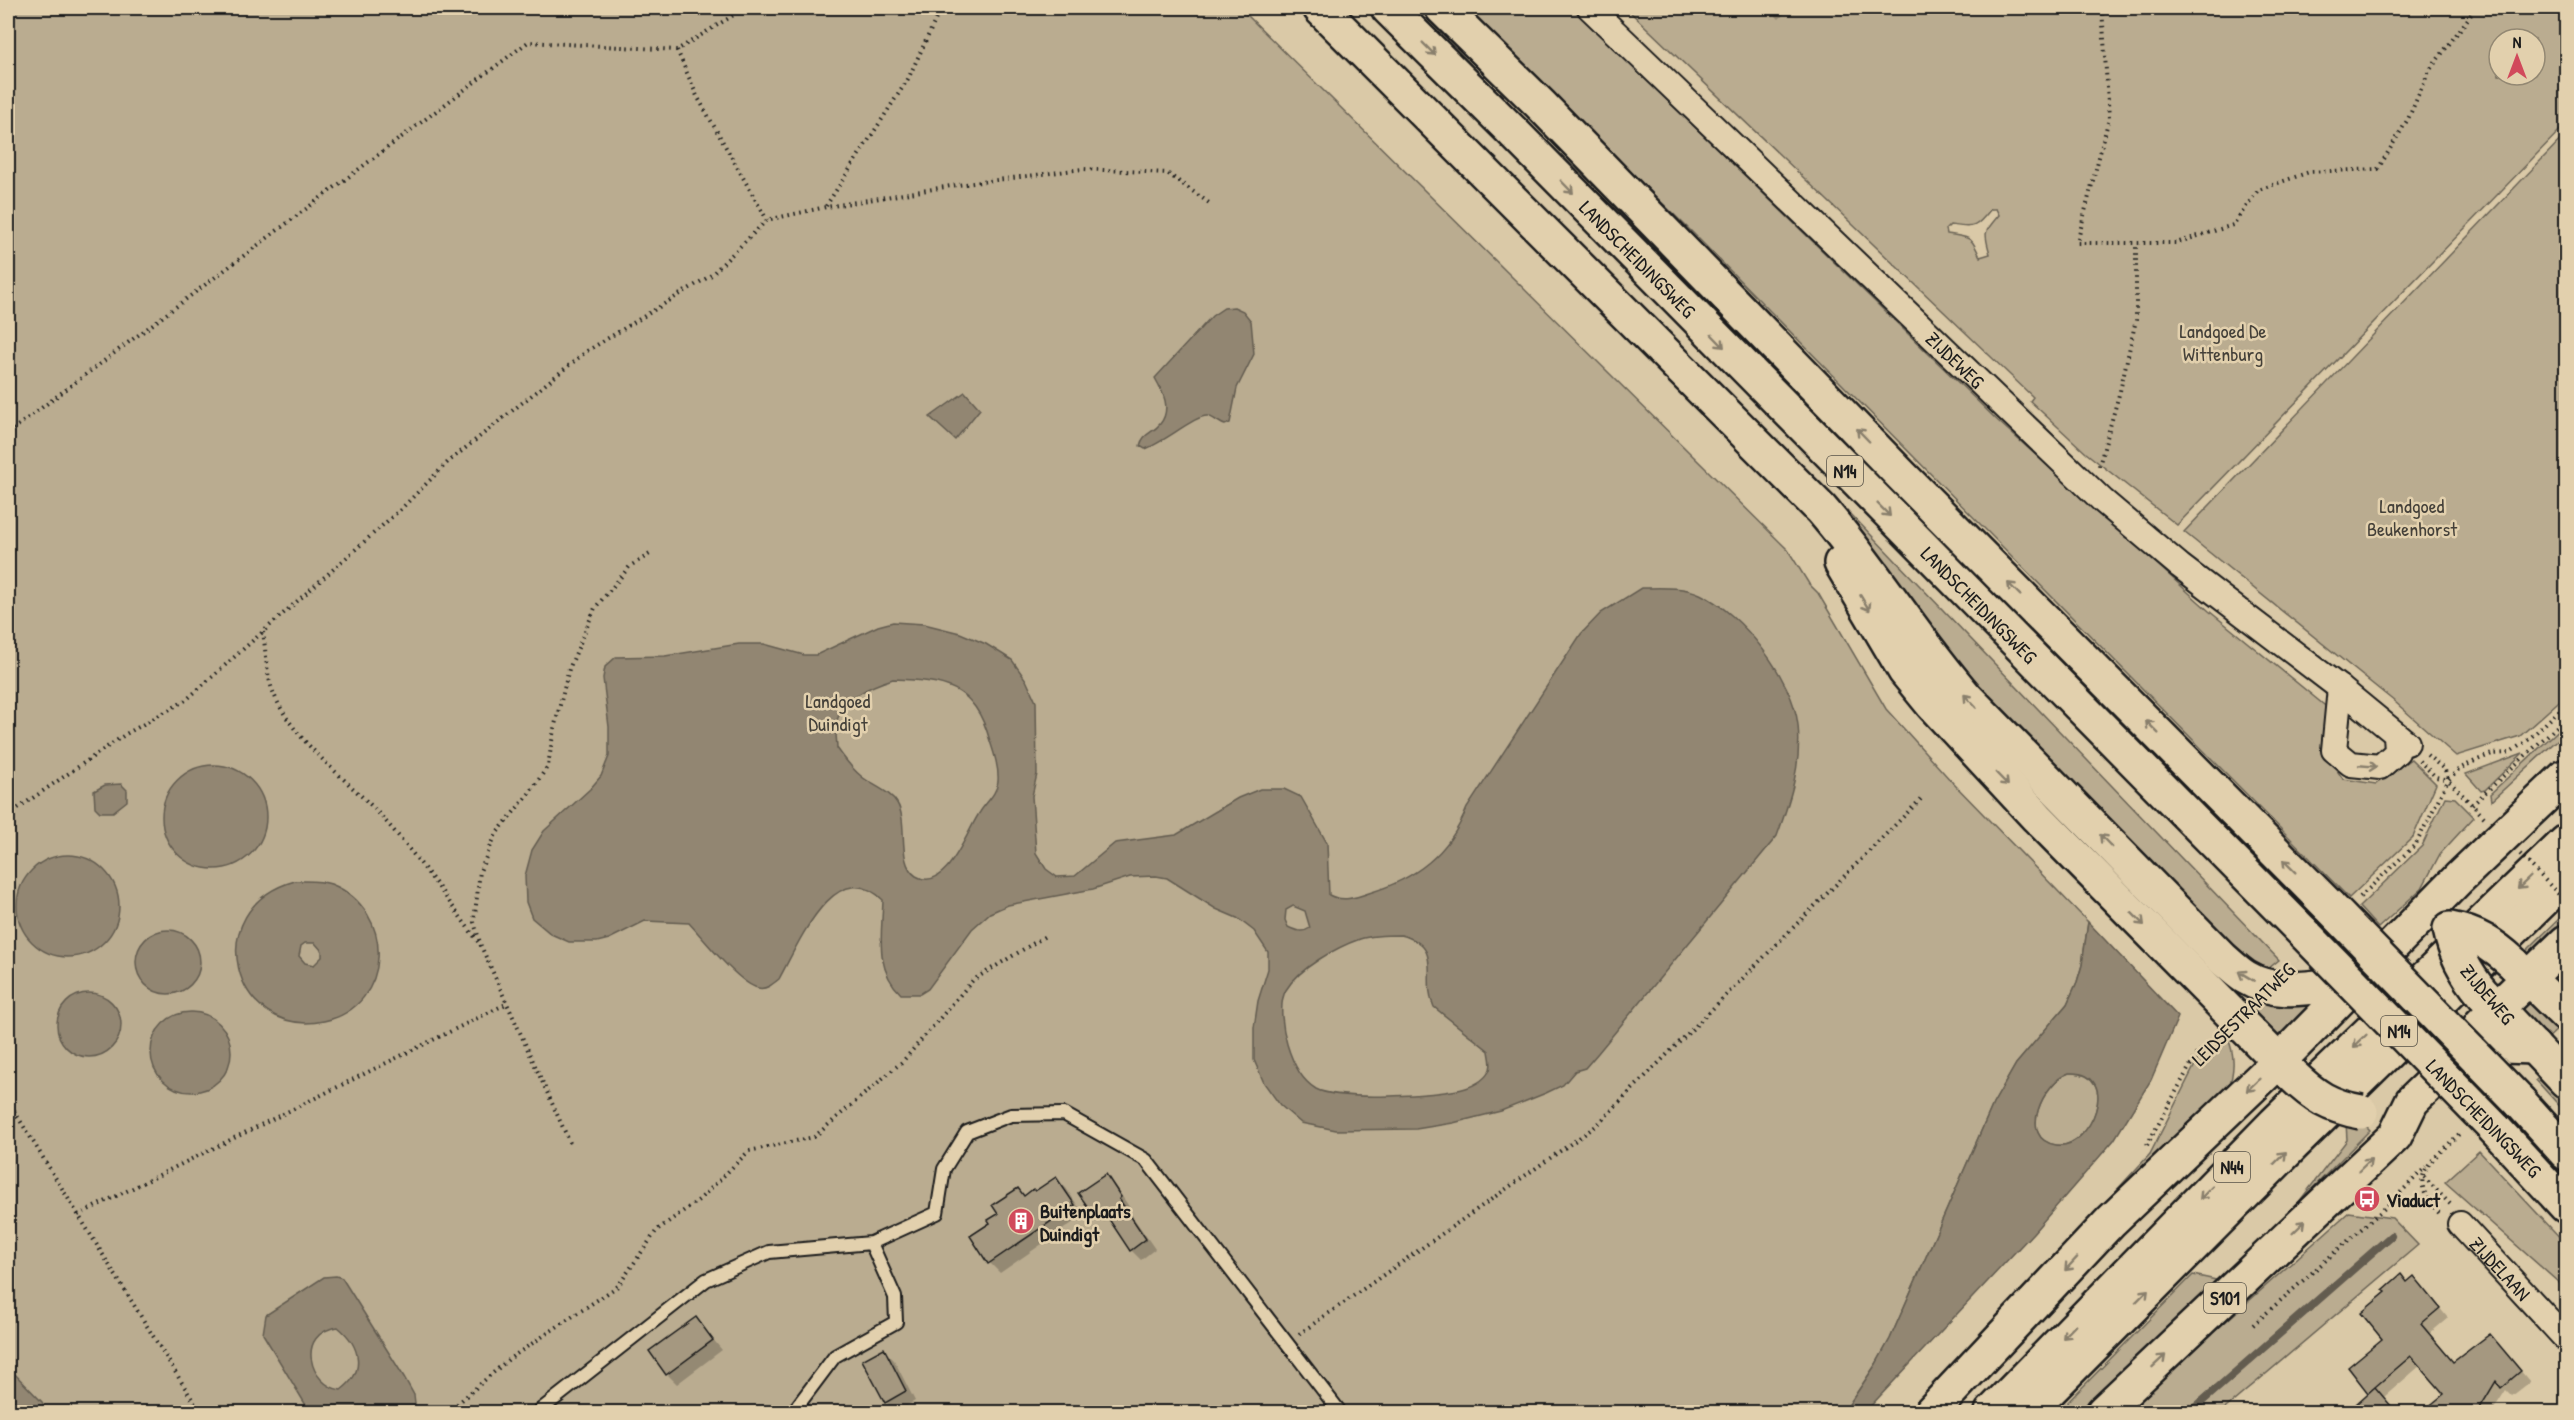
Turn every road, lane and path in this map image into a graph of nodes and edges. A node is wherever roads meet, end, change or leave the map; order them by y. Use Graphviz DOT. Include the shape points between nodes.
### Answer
graph roads {
  1 [pos="745,8"];
  2 [pos="941,8"];
  3 [pos="1320,8"];
  4 [pos="1388,8"];
  5 [pos="1442,8"];
  6 [pos="1590,8"];
  7 [pos="2102,8"];
  8 [pos="2476,8"];
  9 [pos="676,50"];
  10 [pos="1212,205"];
  11 [pos="826,207"];
  12 [pos="767,220"];
  13 [pos="2136,243"];
  14 [pos="8,434"];
  15 [pos="1769,458"];
  16 [pos="2092,491"];
  17 [pos="650,554"];
  18 [pos="263,632"];
  19 [pos="2340,688"];
  20 [pos="2566,704"];
  21 [pos="2566,718"];
  22 [pos="2401,739"];
  23 [pos="2566,776"];
  24 [pos="2448,780"];
  25 [pos="1921,798"];
  26 [pos="2472,805"];
  27 [pos="8,815"];
  28 [pos="2566,842"];
  29 [pos="2520,854"];
  30 [pos="2566,878"];
  31 [pos="2459,879"];
  32 [pos="2566,902"];
  33 [pos="2342,905"];
  34 [pos="1047,934"];
  35 [pos="2566,942"];
  36 [pos="2479,943"];
  37 [pos="481,946"];
  38 [pos="2390,948"];
  39 [pos="2356,983"];
  40 [pos="2490,1000"];
  41 [pos="508,1003"];
  42 [pos="2566,1015"];
  43 [pos="2235,1017"];
  44 [pos="2534,1047"];
  45 [pos="2464,1051"];
  46 [pos="2285,1068"];
  47 [pos="2566,1081"];
  48 [pos="8,1101"];
  49 [pos="2412,1101"];
  50 [pos="2395,1136"];
  51 [pos="570,1143"];
  52 [pos="2145,1149"];
  53 [pos="2566,1153"];
  54 [pos="2426,1167"];
  55 [pos="2566,1206"];
  56 [pos="78,1215"];
  57 [pos="2460,1224"];
  58 [pos="871,1243"];
  59 [pos="2253,1325"];
  60 [pos="2566,1339"];
  61 [pos="1287,1343"];
  62 [pos="200,1413"];
  63 [pos="448,1413"];
  64 [pos="538,1413"];
  65 [pos="793,1413"];
  66 [pos="1340,1413"];
  67 [pos="1930,1413"];
  68 [pos="1992,1413"];
  69 [pos="2028,1413"];
  70 [pos="2103,1413"];
  1 -- 9 [label="path"];
  2 -- 11 [label="path" via="908,79"];
  3 -- 15 [label="main road, N14"];
  4 -- 55 [label="main road, LANDSCHEIDINGSWEG / N14, one-way, bridge" via="2304,933"];
  33 -- 5 [label="main road, LANDSCHEIDINGSWEG / N14, one-way" via="1911,484"];
  6 -- 16 [label="street, ZIJDEWEG"];
  7 -- 13 [label="path" via="2109,118 2077,243"];
  8 -- 13 [label="path" via="2429,71 2408,119 2378,169 2309,172 2258,190 2233,225 2175,243"];
  9 -- 12 [label="path" via="697,96"];
  9 -- 14 [label="path" via="528,42"];
  10 -- 11 [label="path" via="1167,173 1083,169"];
  11 -- 12 [label="path"];
  12 -- 18 [label="path" via="710,276 587,351 448,462"];
  13 -- 16 [label="path" via="2136,320"];
  39 -- 15 [label="main road, N14, one-way" via="2294,990 2277,988 2245,977 2223,959 1966,697 1931,656 1852,544"];
  15 -- 43 [label="main road, N14, one-way" via="1812,514 1905,671 1932,704 2037,817"];
  16 -- 19 [label="street, ZIJDEWEG" via="2180,566"];
  17 -- 37 [label="path" via="630,566 595,608 569,669 548,766 495,834 480,871 474,922"];
  18 -- 27 [label="path" via="186,700 126,734"];
  18 -- 37 [label="path" via="273,694 290,721 325,764 381,815"];
  19 -- 22 [label="street, ZIJDEWEG"];
  19 -- 22 [label="street, one-way" via="2334,750 2351,764 2380,767 2397,752"];
  20 -- 24 [label="path" via="2509,753 2475,761"];
  21 -- 26 [label="path"];
  22 -- 24 [label="path" via="2436,777"];
  22 -- 24 [label="path" via="2427,754 2445,770"];
  23 -- 31 [label="main road"];
  24 -- 33 [label="path" via="2416,844"];
  25 -- 61 [label="path" via="1596,1126"];
  28 -- 36 [label="main road, N44, one-way"];
  29 -- 32 [label="path, bridge"];
  30 -- 36 [label="main road, N44"];
  31 -- 36 [label="main road"];
  31 -- 38 [label="main road"];
  33 -- 53 [label="main road, LANDSCHEIDINGSWEG / N14, bridge"];
  34 -- 63 [label="path" via="972,980 903,1061 814,1137 749,1151 700,1199 657,1230 618,1286 509,1359"];
  35 -- 36 [label="main road, N44"];
  36 -- 38 [label="main road" via="2413,936"];
  36 -- 40 [label="main road, N44"];
  36 -- 40 [label="main road, ZIJDEWEG, bridge" via="2453,946 2461,963"];
  36 -- 42 [label="main road, ZIJDEWEG"];
  36 -- 68 [label="main road, N44, one-way" via="2275,1123"];
  69 -- 36 [label="main road, N44, one-way" via="2294,1144"];
  37 -- 41 [label="path"];
  38 -- 39 [label="main road"];
  39 -- 46 [label="main road"];
  40 -- 44 [label="main road, ZIJDEWEG"];
  40 -- 45 [label="main road, N44"];
  41 -- 51 [label="path"];
  41 -- 56 [label="path"];
  43 -- 46 [label="main road, N14"];
  43 -- 52 [label="path, LEIDSESTRAATWEG" via="2196,1055"];
  44 -- 45 [label="main road"];
  44 -- 47 [label="main road, ZIJDEWEG"];
  45 -- 49 [label="main road, N44"];
  46 -- 49 [label="main road, N14, bridge" via="2325,1102 2361,1112 2382,1111"];
  46 -- 67 [label="main road, one-way" via="2227,1110 2111,1221"];
  48 -- 56 [label="path"];
  49 -- 50 [label="main road, N44"];
  70 -- 50 [label="main road, S101, one-way"];
  54 -- 59 [label="path"];
  56 -- 62 [label="path"];
  57 -- 57 [label="path, ZIJDELAAN" via="2452,1207 2424,1177 2421,1186 2425,1199 2444,1219"];
  57 -- 60 [label="street, ZIJDELAAN"];
  58 -- 61 [label="lane" via="938,1213 944,1169 967,1132 1011,1115 1064,1114 1146,1160"];
  58 -- 64 [label="lane" via="769,1252 706,1280"];
  58 -- 65 [label="lane" via="895,1296 896,1323 835,1356"];
  61 -- 66 [label="lane"];
}
